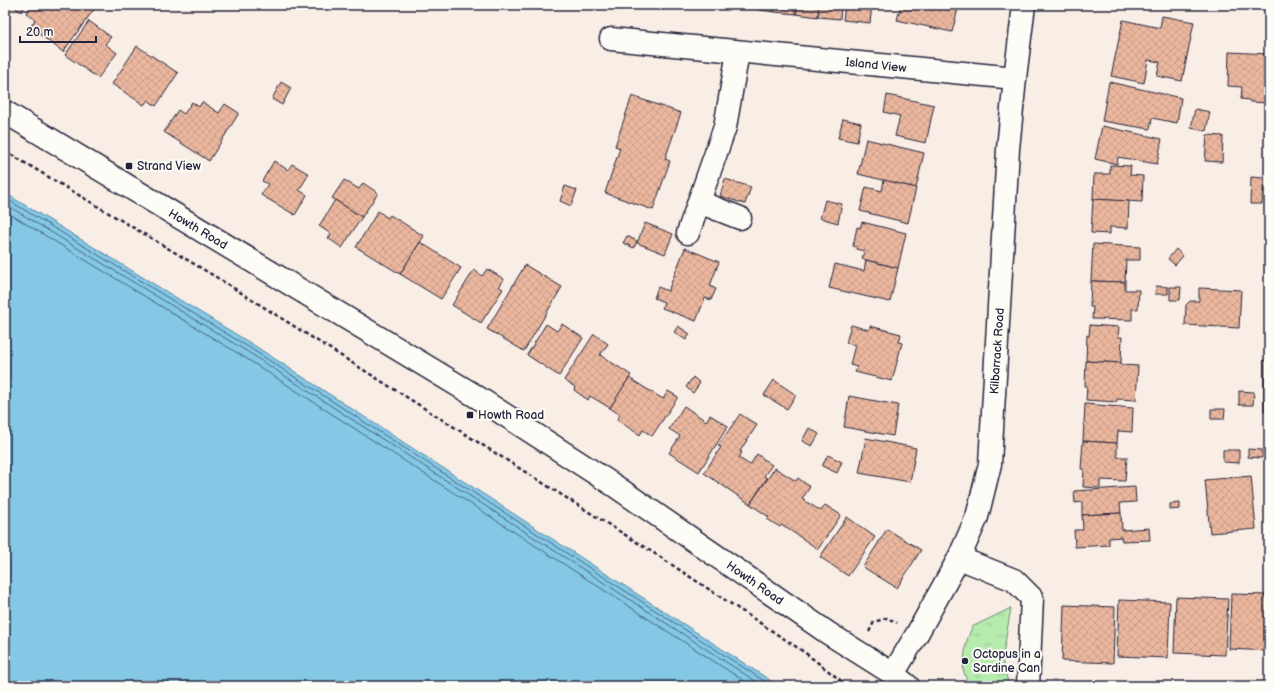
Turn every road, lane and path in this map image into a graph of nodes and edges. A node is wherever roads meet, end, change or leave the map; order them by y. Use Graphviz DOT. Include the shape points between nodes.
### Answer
graph roads {
  1 [pos="1024,5"];
  2 [pos="611,39"];
  3 [pos="738,52"];
  4 [pos="1015,78"];
  5 [pos="5,112"];
  6 [pos="5,151"];
  7 [pos="699,202"];
  8 [pos="740,218"];
  9 [pos="688,233"];
  10 [pos="959,558"];
  11 [pos="898,624"];
  12 [pos="868,634"];
  13 [pos="901,680"];
  14 [pos="848,686"];
  15 [pos="1028,686"];
  1 -- 4 [label="main road, Kilbarrack Road"];
  2 -- 3 [label="main road, Island View"];
  3 -- 4 [label="main road, Island View"];
  3 -- 7 [label="main road" via="725,127"];
  4 -- 10 [label="main road, Kilbarrack Road" via="1008,149 990,464 977,517"];
  5 -- 13 [label="main road, Howth Road" via="474,395 615,486 828,633"];
  6 -- 14 [label="path" via="216,277 657,555 804,652"];
  7 -- 8 [label="main road"];
  7 -- 9 [label="main road"];
  10 -- 13 [label="main road, Kilbarrack Road" via="917,634"];
  10 -- 15 [label="main road" via="1014,580 1032,598"];
  11 -- 12 [label="path" via="887,618 874,622"];
}
